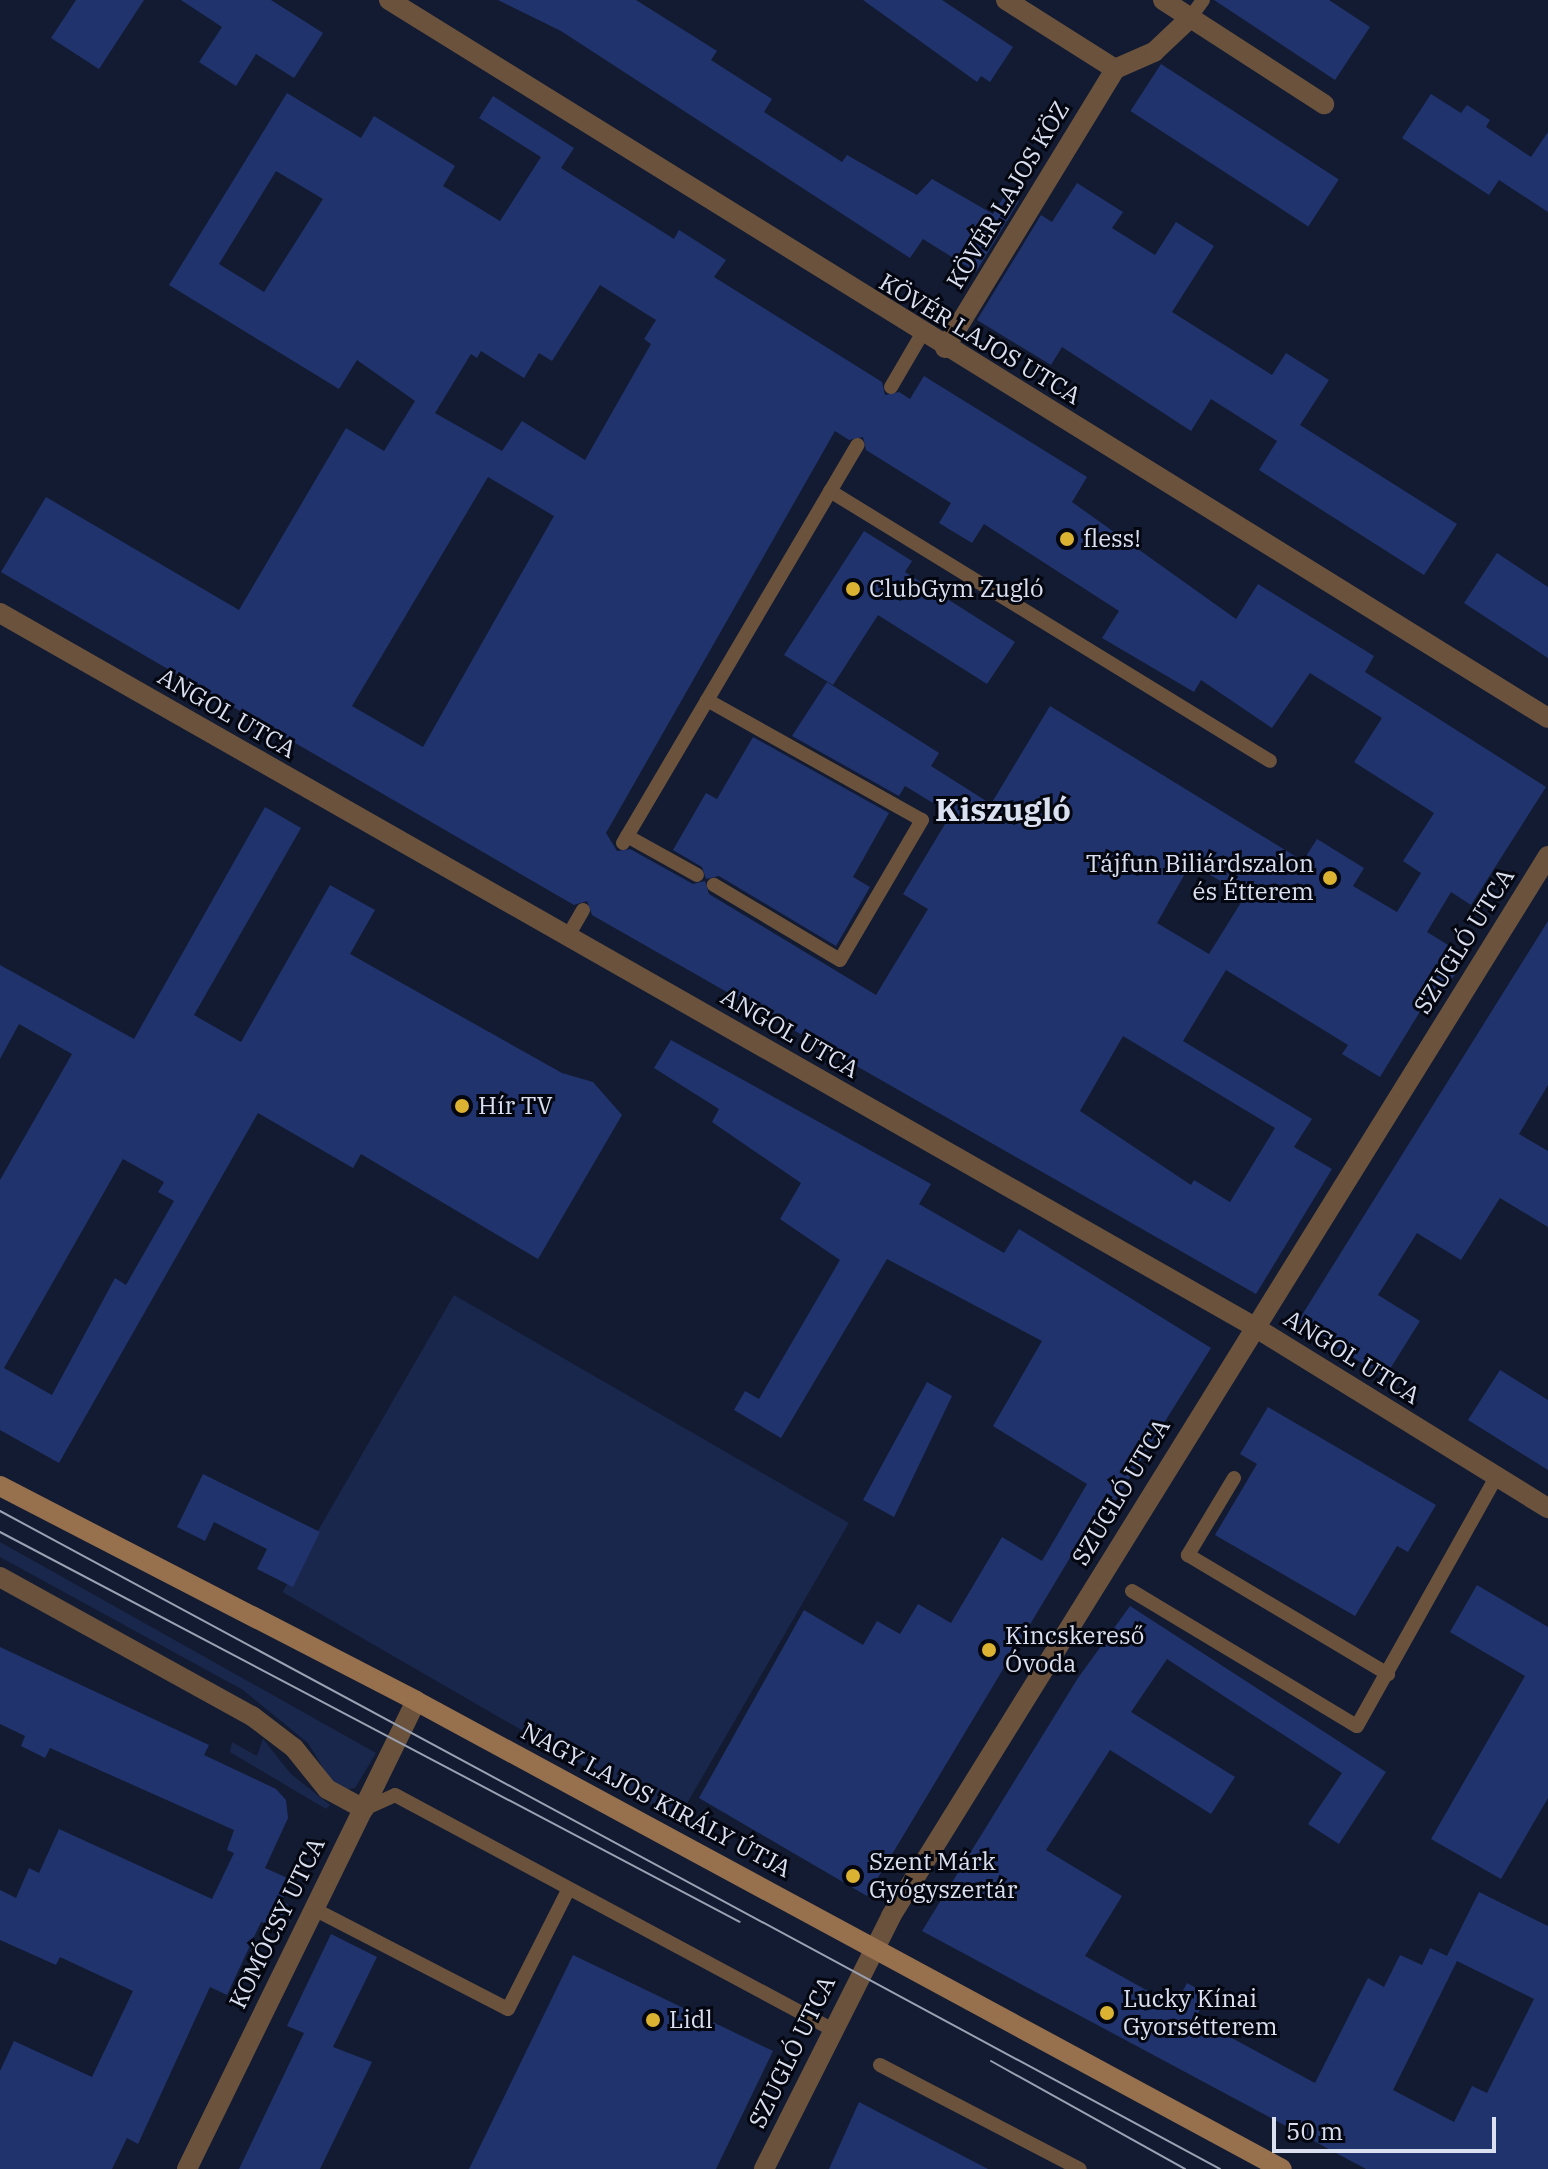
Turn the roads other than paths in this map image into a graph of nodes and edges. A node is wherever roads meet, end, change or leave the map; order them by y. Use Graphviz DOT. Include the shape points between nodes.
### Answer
graph roads {
  1 [pos="389,0"];
  2 [pos="1006,0"];
  3 [pos="1163,0"];
  4 [pos="1203,0"];
  5 [pos="1190,18"];
  6 [pos="1115,69"];
  7 [pos="1324,104"];
  8 [pos="922,334"];
  9 [pos="945,348"];
  10 [pos="891,387"];
  11 [pos="857,445"];
  12 [pos="830,491"];
  13 [pos="0,613"];
  14 [pos="707,700"];
  15 [pos="1548,718"];
  16 [pos="1270,761"];
  17 [pos="1548,856"];
  18 [pos="697,875"];
  19 [pos="714,885"];
  20 [pos="583,910"];
  21 [pos="568,936"];
  22 [pos="1253,1326"];
  23 [pos="1496,1477"];
  24 [pos="1234,1478"];
  25 [pos="0,1486"];
  26 [pos="1548,1508"];
  27 [pos="0,1577"];
  28 [pos="1132,1591"];
  29 [pos="1388,1674"];
  30 [pos="416,1701"];
  31 [pos="364,1809"];
  32 [pos="568,1890"];
  33 [pos="312,1908"];
  34 [pos="874,1946"];
  35 [pos="832,2029"];
  36 [pos="880,2065"];
  37 [pos="1276,2168"];
  38 [pos="187,2169"];
  39 [pos="764,2169"];
  40 [pos="1080,2169"];
  1 -- 8 [label="street, KÖVÉR LAJOS UTCA"];
  2 -- 6 [label="street"];
  3 -- 5 [label="street"];
  4 -- 5 [label="lane"];
  5 -- 6 [label="street" via="1154,52"];
  5 -- 7 [label="street"];
  6 -- 9 [label="street, KÖVÉR LAJOS KÖZ"];
  8 -- 9 [label="street, KÖVÉR LAJOS UTCA"];
  8 -- 10 [label="lane"];
  9 -- 15 [label="street, KÖVÉR LAJOS UTCA"];
  11 -- 12 [label="lane"];
  12 -- 14 [label="lane"];
  12 -- 16 [label="lane"];
  13 -- 21 [label="street, ANGOL UTCA"];
  14 -- 18 [label="lane" via="625,839"];
  14 -- 19 [label="lane" via="922,820 840,960"];
  17 -- 22 [label="street, SZUGLÓ UTCA"];
  20 -- 21 [label="lane"];
  21 -- 22 [label="street, ANGOL UTCA"];
  22 -- 23 [label="street, ANGOL UTCA"];
  22 -- 34 [label="street, SZUGLÓ UTCA"];
  23 -- 26 [label="street, ANGOL UTCA"];
  23 -- 29 [label="lane"];
  24 -- 29 [label="lane" via="1188,1555"];
  25 -- 30 [label="main road, NAGY LAJOS KIRÁLY ÚTJA"];
  27 -- 31 [label="street" via="252,1716 294,1748 327,1789"];
  28 -- 29 [label="lane" via="1357,1726"];
  30 -- 31 [label="street, KOMÓCSY UTCA"];
  30 -- 34 [label="main road, NAGY LAJOS KIRÁLY ÚTJA"];
  31 -- 32 [label="lane" via="395,1795"];
  31 -- 33 [label="street, KOMÓCSY UTCA"];
  32 -- 33 [label="lane" via="508,2009"];
  32 -- 35 [label="lane"];
  33 -- 38 [label="street, KOMÓCSY UTCA"];
  34 -- 35 [label="street, SZUGLÓ UTCA"];
  34 -- 37 [label="main road, NAGY LAJOS KIRÁLY ÚTJA"];
  35 -- 39 [label="street, SZUGLÓ UTCA"];
  36 -- 40 [label="lane"];
}
